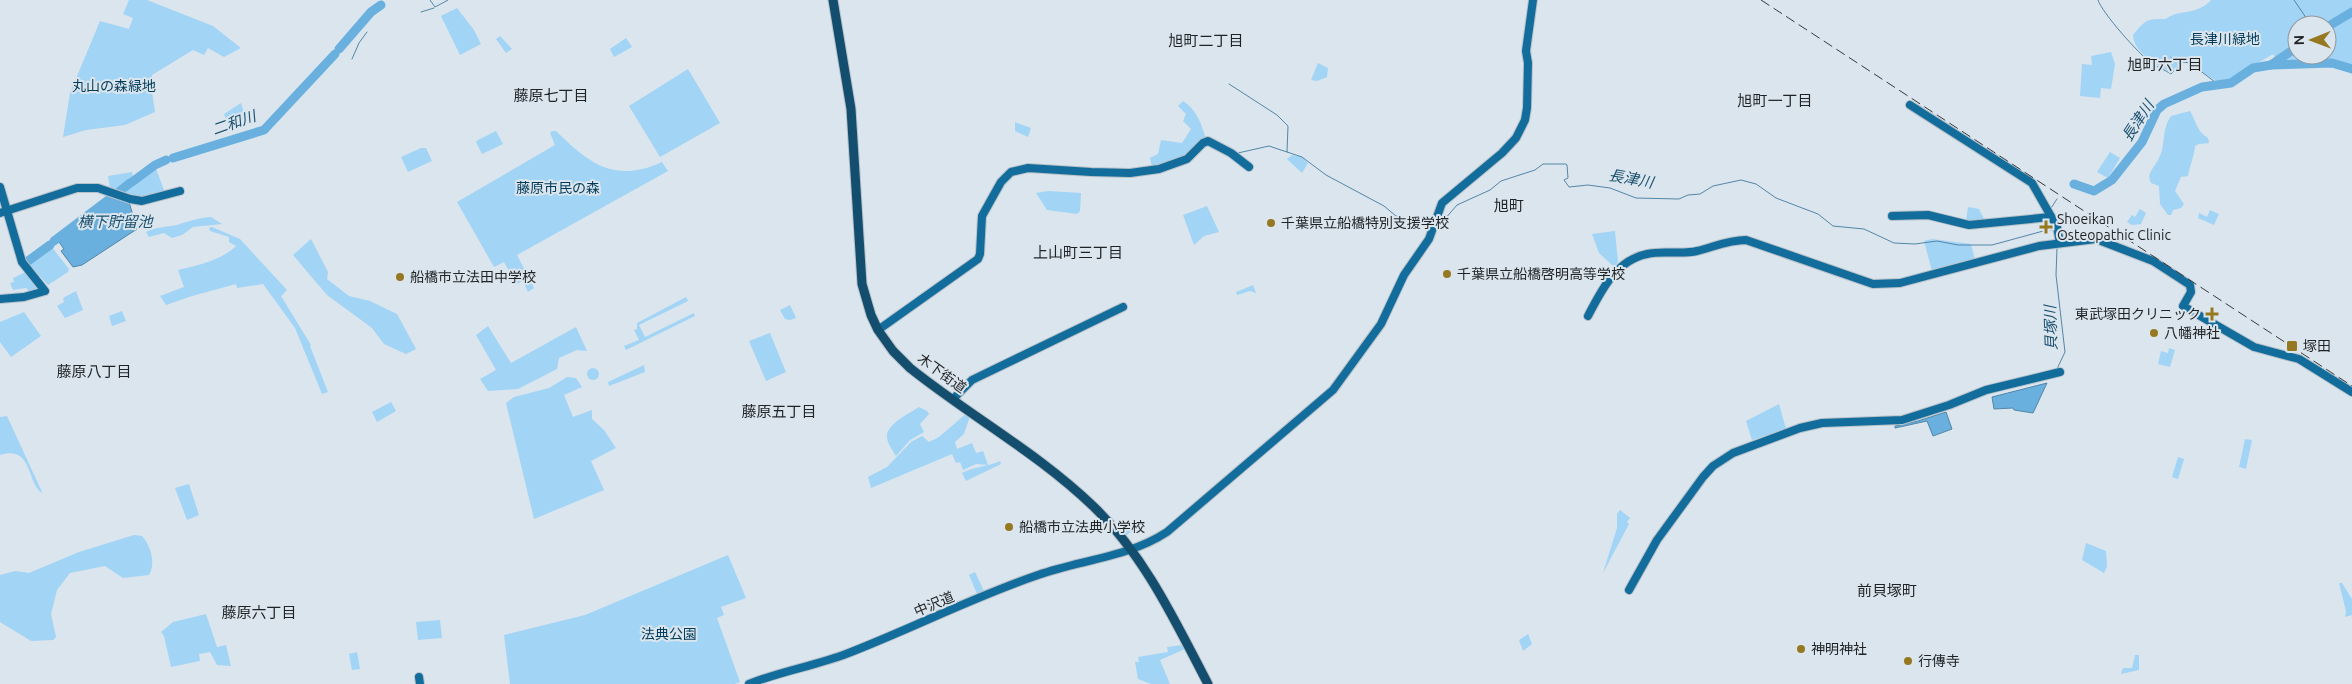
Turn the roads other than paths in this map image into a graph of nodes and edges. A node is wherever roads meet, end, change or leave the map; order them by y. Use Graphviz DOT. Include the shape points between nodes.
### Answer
graph roads {
  1 [pos="833,0"];
  2 [pos="1533,0"];
  3 [pos="1910,106"];
  4 [pos="1248,167"];
  5 [pos="0,187"];
  6 [pos="180,191"];
  7 [pos="4,212"];
  8 [pos="1892,216"];
  9 [pos="2051,217"];
  10 [pos="2060,243"];
  11 [pos="0,299"];
  12 [pos="1123,306"];
  13 [pos="1588,316"];
  14 [pos="878,330"];
  15 [pos="2060,372"];
  16 [pos="2352,392"];
  17 [pos="953,399"];
  18 [pos="1130,550"];
  19 [pos="1629,590"];
  20 [pos="749,684"];
  21 [pos="1208,684"];
  1 -- 14 [label="main road, 木下街道" via="851,109 861,272 866,300"];
  2 -- 18 [label="street, 中沢道" via="1526,51 1527,108 1521,128 1509,147 1442,203 1429,238 1404,275 1381,324 1352,364 1326,398 1167,532"];
  3 -- 9 [label="street" via="2032,183"];
  4 -- 14 [label="street" via="1231,152 1208,141 1187,159 1159,169 1130,173 1017,170 1001,182 982,216 978,259"];
  5 -- 7 [label="street"];
  6 -- 7 [label="street" via="148,200 134,200 98,188 77,188"];
  7 -- 11 [label="street" via="22,262 45,291"];
  8 -- 9 [label="street" via="1928,215 1969,225"];
  9 -- 10 [label="street" via="2057,226"];
  10 -- 13 [label="street" via="1886,284 1857,279 1746,240 1733,240 1696,251 1646,254 1634,259 1608,280"];
  10 -- 16 [label="street" via="2096,239 2154,261 2191,288 2183,306 2254,347 2299,359"];
  12 -- 17 [label="street" via="972,380"];
  14 -- 17 [label="main road, 木下街道" via="910,368"];
  15 -- 19 [label="street" via="1986,390 1902,420 1822,423 1733,453 1703,477 1656,540"];
  17 -- 18 [label="main road, 木下街道" via="1052,470 1094,507"];
  18 -- 20 [label="street, 中沢道" via="1034,576 825,662 778,672"];
  18 -- 21 [label="main road, 木下街道" via="1150,577"];
}
